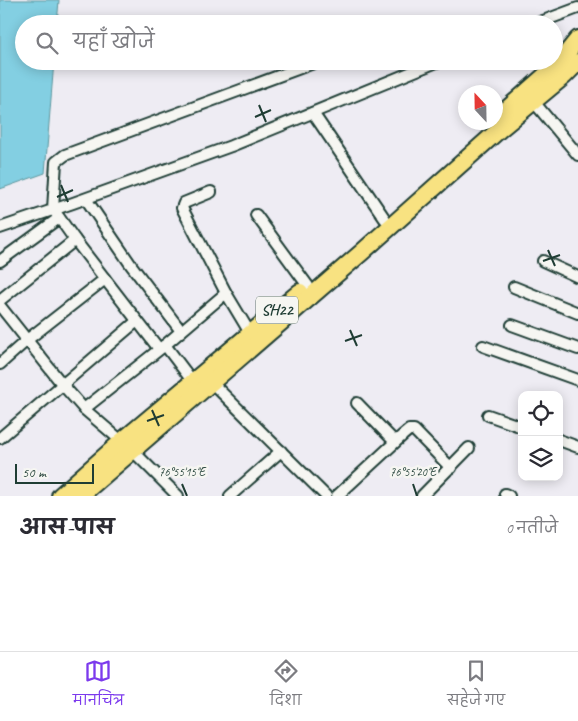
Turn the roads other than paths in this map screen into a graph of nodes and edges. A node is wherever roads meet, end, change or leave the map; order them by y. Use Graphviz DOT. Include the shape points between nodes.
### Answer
graph roads {
  1 [pos="578,8"];
  2 [pos="559,15"];
  3 [pos="578,39"];
  4 [pos="563,58"];
  5 [pos="578,62"];
  6 [pos="297,70"];
  7 [pos="417,70"];
  8 [pos="551,70"];
  9 [pos="534,102"];
  10 [pos="314,113"];
  11 [pos="503,114"];
  12 [pos="485,130"];
  13 [pos="578,155"];
  14 [pos="430,185"];
  15 [pos="211,192"];
  16 [pos="86,199"];
  17 [pos="56,213"];
  18 [pos="256,215"];
  19 [pos="385,219"];
  20 [pos="0,228"];
  21 [pos="75,240"];
  22 [pos="0,261"];
  23 [pos="543,261"];
  24 [pos="578,277"];
  25 [pos="106,279"];
  26 [pos="308,286"];
  27 [pos="514,287"];
  28 [pos="226,293"];
  29 [pos="0,300"];
  30 [pos="0,306"];
  31 [pos="578,313"];
  32 [pos="137,321"];
  33 [pos="512,325"];
  34 [pos="181,331"];
  35 [pos="250,333"];
  36 [pos="27,340"];
  37 [pos="483,346"];
  38 [pos="162,347"];
  39 [pos="578,349"];
  40 [pos="0,364"];
  41 [pos="578,380"];
  42 [pos="193,382"];
  43 [pos="212,383"];
  44 [pos="62,384"];
  45 [pos="357,403"];
  46 [pos="84,409"];
  47 [pos="488,415"];
  48 [pos="518,426"];
  49 [pos="0,438"];
  50 [pos="563,441"];
  51 [pos="396,442"];
  52 [pos="127,446"];
  53 [pos="578,447"];
  54 [pos="469,448"];
  55 [pos="281,452"];
  56 [pos="451,468"];
  57 [pos="60,496"];
  58 [pos="80,496"];
  59 [pos="178,496"];
  60 [pos="230,496"];
  61 [pos="326,496"];
  62 [pos="337,496"];
  63 [pos="422,496"];
  1 -- 2 [label="street"];
  3 -- 4 [label="main road"];
  5 -- 9 [label="main road, SH22"];
  6 -- 17 [label="street" via="60,157 54,166"];
  7 -- 10 [label="street"];
  8 -- 11 [label="main road"];
  9 -- 13 [label="street"];
  9 -- 14 [label="main road, SH22"];
  10 -- 16 [label="street"];
  10 -- 19 [label="street"];
  12 -- 14 [label="main road, SH22"];
  14 -- 19 [label="main road, SH22"];
  14 -- 43 [label="main road, SH22"];
  15 -- 28 [label="street" via="184,203 182,208"];
  16 -- 17 [label="street"];
  16 -- 34 [label="street"];
  17 -- 20 [label="street"];
  17 -- 21 [label="street"];
  17 -- 22 [label="street"];
  18 -- 26 [label="street"];
  19 -- 26 [label="main road, SH22"];
  21 -- 25 [label="street"];
  21 -- 29 [label="street"];
  23 -- 24 [label="street"];
  25 -- 32 [label="street"];
  25 -- 36 [label="street"];
  26 -- 35 [label="main road, SH22"];
  27 -- 31 [label="street"];
  28 -- 34 [label="street"];
  28 -- 35 [label="street"];
  30 -- 36 [label="street"];
  32 -- 38 [label="street"];
  32 -- 44 [label="street"];
  33 -- 39 [label="street"];
  34 -- 38 [label="street"];
  35 -- 42 [label="main road, SH22"];
  36 -- 40 [label="street"];
  36 -- 44 [label="street"];
  37 -- 41 [label="street"];
  38 -- 42 [label="street"];
  38 -- 46 [label="street"];
  42 -- 52 [label="main road, SH22"];
  43 -- 52 [label="main road, SH22"];
  43 -- 55 [label="street"];
  44 -- 46 [label="street"];
  44 -- 49 [label="street"];
  45 -- 51 [label="street"];
  46 -- 52 [label="street"];
  47 -- 48 [label="street"];
  50 -- 53 [label="street"];
  51 -- 56 [label="street" via="408,430 414,430"];
  51 -- 62 [label="street"];
  52 -- 57 [label="main road, SH22"];
  52 -- 58 [label="main road, SH22"];
  52 -- 59 [label="street"];
  54 -- 56 [label="street"];
  55 -- 60 [label="street"];
  55 -- 61 [label="street"];
  56 -- 63 [label="street"];
}
